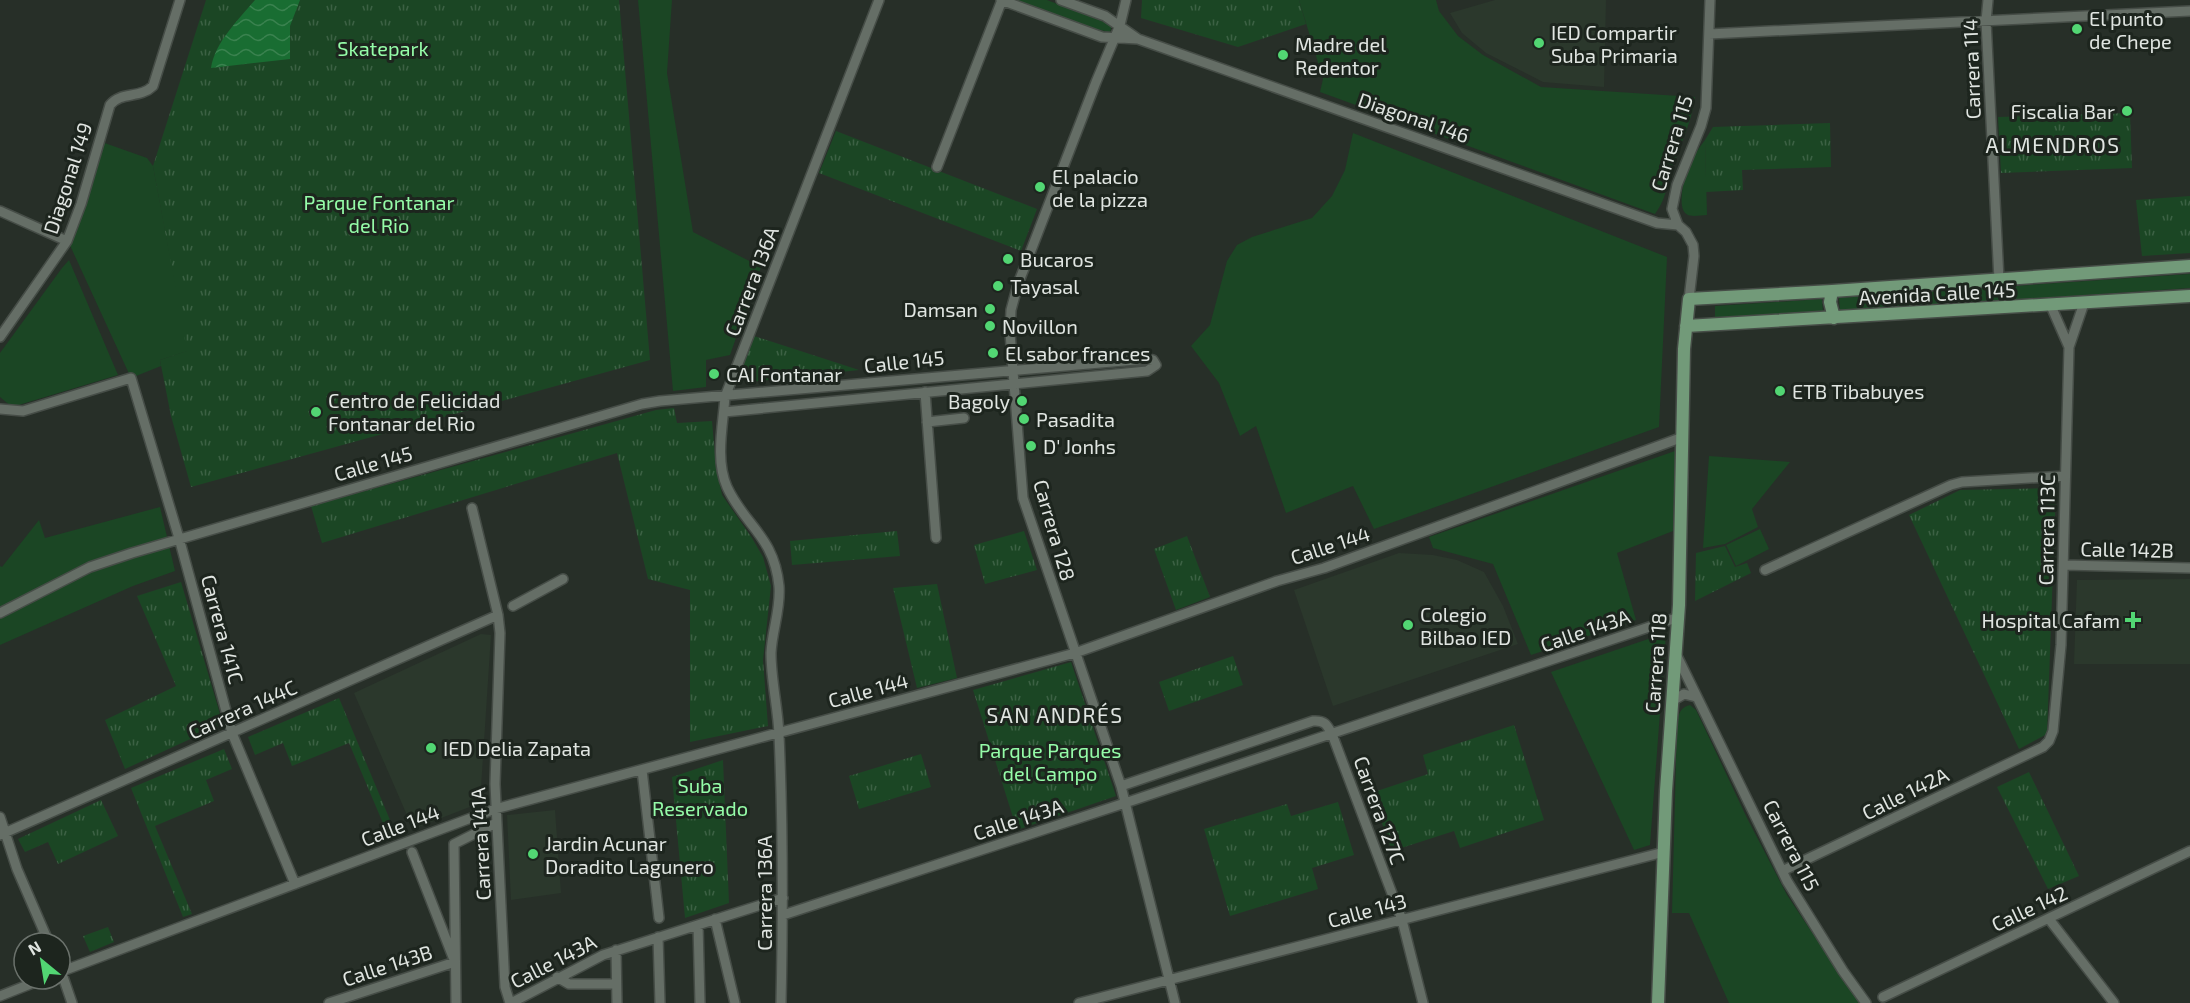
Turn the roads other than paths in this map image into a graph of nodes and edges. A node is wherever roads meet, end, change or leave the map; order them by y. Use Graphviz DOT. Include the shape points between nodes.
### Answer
graph roads {
  1 [pos="180,0"];
  2 [pos="879,0"];
  3 [pos="1002,0"];
  4 [pos="1061,0"];
  5 [pos="1126,0"];
  6 [pos="1710,0"];
  7 [pos="1988,0"];
  8 [pos="2190,11"];
  9 [pos="1986,21"];
  10 [pos="1120,26"];
  11 [pos="1708,34"];
  12 [pos="1114,38"];
  13 [pos="1138,39"];
  14 [pos="937,167"];
  15 [pos="0,212"];
  16 [pos="1678,225"];
  17 [pos="68,241"];
  18 [pos="2190,266"];
  19 [pos="1999,280"];
  20 [pos="1832,291"];
  21 [pos="2190,296"];
  22 [pos="1689,299"];
  23 [pos="2084,303"];
  24 [pos="2051,306"];
  25 [pos="1834,318"];
  26 [pos="1686,326"];
  27 [pos="0,337"];
  28 [pos="2069,347"];
  29 [pos="1012,369"];
  30 [pos="1013,383"];
  31 [pos="925,392"];
  32 [pos="725,397"];
  33 [pos="0,409"];
  34 [pos="724,412"];
  35 [pos="964,418"];
  36 [pos="927,422"];
  37 [pos="1683,437"];
  38 [pos="2065,476"];
  39 [pos="472,508"];
  40 [pos="179,538"];
  41 [pos="936,538"];
  42 [pos="2063,566"];
  43 [pos="2190,568"];
  44 [pos="1765,570"];
  45 [pos="563,579"];
  46 [pos="513,606"];
  47 [pos="0,613"];
  48 [pos="498,615"];
  49 [pos="1679,617"];
  50 [pos="1075,653"];
  51 [pos="1676,654"];
  52 [pos="1696,697"];
  53 [pos="1672,701"];
  54 [pos="232,733"];
  55 [pos="779,733"];
  56 [pos="1332,734"];
  57 [pos="2043,747"];
  58 [pos="642,770"];
  59 [pos="1120,786"];
  60 [pos="1125,804"];
  61 [pos="495,808"];
  62 [pos="0,817"];
  63 [pos="496,823"];
  64 [pos="2,834"];
  65 [pos="2190,851"];
  66 [pos="412,852"];
  67 [pos="1664,852"];
  68 [pos="1782,871"];
  69 [pos="295,884"];
  70 [pos="783,898"];
  71 [pos="783,915"];
  72 [pos="659,918"];
  73 [pos="715,919"];
  74 [pos="2049,919"];
  75 [pos="1402,920"];
  76 [pos="698,924"];
  77 [pos="44,931"];
  78 [pos="658,937"];
  79 [pos="616,950"];
  80 [pos="455,962"];
  81 [pos="72,966"];
  82 [pos="557,977"];
  83 [pos="1169,980"];
  84 [pos="616,984"];
  85 [pos="1883,997"];
  86 [pos="329,1003"];
  87 [pos="456,1003"];
  88 [pos="510,1003"];
  89 [pos="617,1003"];
  90 [pos="660,1003"];
  91 [pos="700,1003"];
  92 [pos="735,1003"];
  93 [pos="781,1003"];
  94 [pos="1079,1003"];
  95 [pos="1175,1003"];
  96 [pos="1423,1003"];
  97 [pos="1658,1003"];
  98 [pos="1866,1003"];
  99 [pos="2114,1003"];
  1 -- 17 [label="street, Diagonal 149" via="153,86 141,93 115,98 110,105"];
  2 -- 32 [label="street, Carrera 136A"];
  3 -- 12 [label="street, Diagonal 146"];
  3 -- 14 [label="street"];
  4 -- 10 [label="street, Diagonal 146" via="1105,16"];
  5 -- 10 [label="street, Carrera 128"];
  6 -- 11 [label="street, Carrera 115"];
  7 -- 9 [label="street, Carrera 114"];
  8 -- 9 [label="street"];
  9 -- 11 [label="street"];
  9 -- 19 [label="street, Carrera 114"];
  10 -- 12 [label="street, Carrera 128"];
  10 -- 13 [label="street, Diagonal 146"];
  11 -- 16 [label="street, Carrera 115" via="1706,108 1674,196 1672,209"];
  12 -- 13 [label="street, Diagonal 146"];
  12 -- 29 [label="street, Carrera 128" via="1013,300 1009,320"];
  13 -- 16 [label="street, Diagonal 146" via="1657,223"];
  15 -- 17 [label="street"];
  16 -- 22 [label="street, Carrera 115" via="1693,245"];
  17 -- 27 [label="street, Diagonal 149"];
  18 -- 19 [label="main road, Avenida Calle 145"];
  19 -- 20 [label="main road, Avenida Calle 145"];
  20 -- 22 [label="main road, Avenida Calle 145"];
  20 -- 25 [label="main road"];
  21 -- 23 [label="main road, Avenida Calle 145"];
  22 -- 26 [label="main road, Carrera 115"];
  23 -- 24 [label="main road, Avenida Calle 145"];
  23 -- 28 [label="street, Carrera 113C"];
  24 -- 25 [label="main road, Avenida Calle 145"];
  24 -- 28 [label="street, Carrera 113C"];
  25 -- 26 [label="main road, Avenida Calle 145"];
  26 -- 37 [label="main road, Carrera 118"];
  28 -- 38 [label="street, Carrera 113C"];
  29 -- 30 [label="street, Carrera 128"];
  29 -- 30 [label="street, Calle 145" via="1148,359 1156,365 1147,371"];
  29 -- 32 [label="street, Calle 145"];
  30 -- 31 [label="street, Calle 145"];
  30 -- 50 [label="street, Carrera 128" via="1023,498"];
  31 -- 34 [label="street, Calle 145"];
  31 -- 36 [label="street"];
  32 -- 34 [label="street, Carrera 136A"];
  32 -- 40 [label="street, Calle 145" via="660,401 623,409"];
  33 -- 40 [label="street, Carrera 141C" via="22,411 131,378"];
  34 -- 55 [label="street, Carrera 136A" via="721,463 726,486 767,545 777,572 779,598 771,654"];
  35 -- 36 [label="street"];
  36 -- 41 [label="street"];
  37 -- 49 [label="main road, Carrera 118"];
  37 -- 50 [label="street, Calle 144" via="1332,565"];
  38 -- 42 [label="street, Carrera 113C"];
  38 -- 44 [label="street" via="1951,485"];
  39 -- 48 [label="street, Carrera 141A"];
  40 -- 47 [label="street, Calle 145" via="90,567"];
  40 -- 54 [label="street, Carrera 141C"];
  42 -- 43 [label="street, Calle 142B"];
  42 -- 57 [label="street, Carrera 113C" via="2053,731"];
  45 -- 46 [label="street"];
  48 -- 54 [label="street, Carrera 144C"];
  48 -- 61 [label="street, Carrera 141A" via="501,644"];
  49 -- 51 [label="main road, Carrera 118"];
  49 -- 56 [label="street, Calle 143A"];
  50 -- 55 [label="street, Calle 144"];
  50 -- 59 [label="street, Carrera 128"];
  51 -- 52 [label="street, Carrera 115"];
  51 -- 53 [label="main road, Carrera 118"];
  52 -- 53 [label="street" via="1684,694"];
  52 -- 68 [label="street, Carrera 115"];
  53 -- 67 [label="main road, Carrera 118"];
  54 -- 64 [label="street, Carrera 144C"];
  54 -- 69 [label="street, Carrera 141C"];
  55 -- 58 [label="street, Calle 144"];
  55 -- 70 [label="street, Carrera 136A"];
  56 -- 59 [label="street" via="1326,723 1313,721"];
  56 -- 60 [label="street, Calle 143A"];
  56 -- 75 [label="street, Carrera 127C"];
  57 -- 68 [label="street, Calle 142A"];
  58 -- 61 [label="street, Calle 144"];
  58 -- 72 [label="street"];
  59 -- 60 [label="street, Carrera 128"];
  60 -- 71 [label="street, Calle 143A"];
  60 -- 83 [label="street, Carrera 128"];
  61 -- 63 [label="street, Carrera 141A"];
  61 -- 69 [label="street, Calle 144"];
  62 -- 64 [label="street"];
  63 -- 80 [label="street" via="454,844"];
  63 -- 88 [label="street, Carrera 141A" via="505,987"];
  64 -- 77 [label="street"];
  65 -- 74 [label="street, Calle 142"];
  66 -- 80 [label="street"];
  67 -- 75 [label="street, Calle 143"];
  67 -- 97 [label="main road, Carrera 118"];
  68 -- 98 [label="street, Carrera 115"];
  69 -- 81 [label="street, Calle 144"];
  70 -- 71 [label="street, Carrera 136A"];
  70 -- 73 [label="street, Calle 143A"];
  71 -- 93 [label="street, Carrera 136A"];
  73 -- 76 [label="street, Calle 143A"];
  73 -- 92 [label="street"];
  74 -- 85 [label="street, Calle 142"];
  74 -- 99 [label="street"];
  75 -- 83 [label="street, Calle 143"];
  75 -- 96 [label="street, Carrera 127C"];
  76 -- 78 [label="street, Calle 143A"];
  76 -- 91 [label="street"];
  78 -- 79 [label="street, Calle 143A"];
  78 -- 90 [label="street"];
  79 -- 82 [label="street, Calle 143A"];
  79 -- 84 [label="street"];
  80 -- 86 [label="street, Calle 143B"];
  80 -- 87 [label="street"];
  82 -- 84 [label="street" via="569,984"];
  82 -- 88 [label="street, Calle 143A"];
  83 -- 94 [label="street, Calle 143"];
  83 -- 95 [label="street, Carrera 128"];
  84 -- 89 [label="street"];
}
